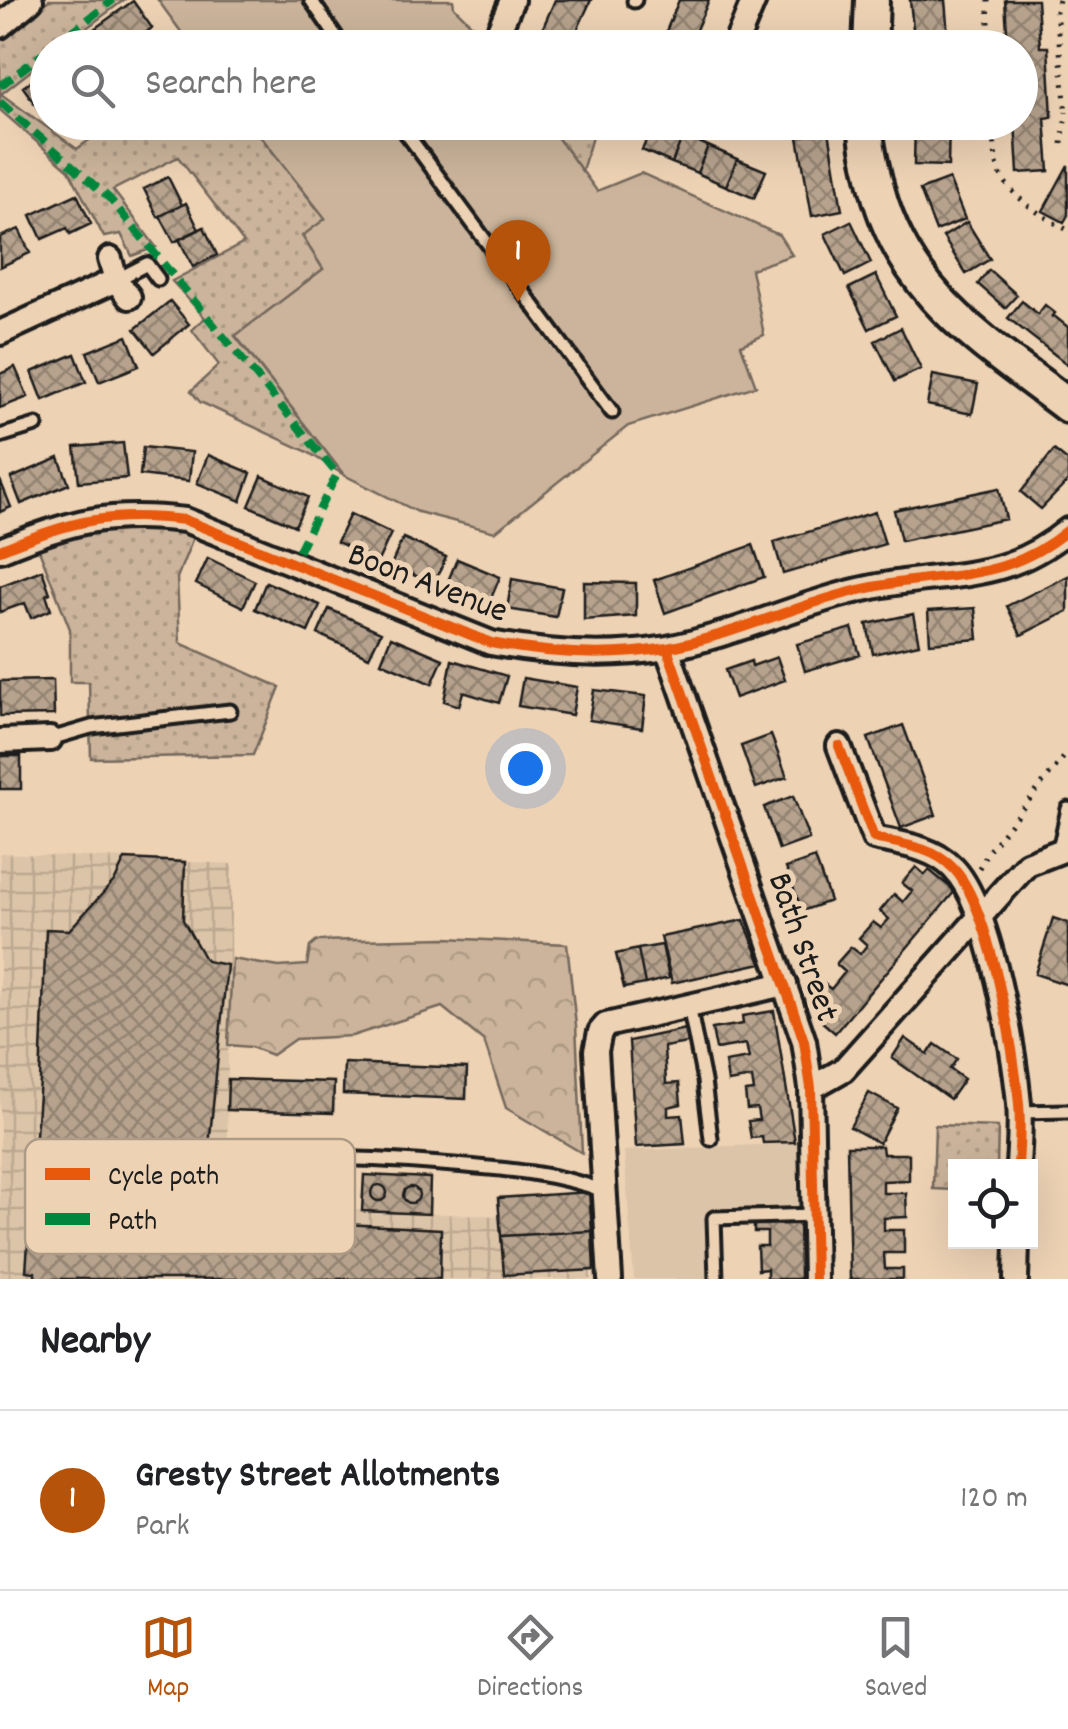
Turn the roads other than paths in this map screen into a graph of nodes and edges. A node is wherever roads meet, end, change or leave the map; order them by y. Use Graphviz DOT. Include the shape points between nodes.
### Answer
graph roads {
  1 [pos="31,0"];
  2 [pos="311,0"];
  3 [pos="512,0"];
  4 [pos="754,0"];
  5 [pos="872,0"];
  6 [pos="0,26"];
  7 [pos="332,30"];
  8 [pos="499,30"];
  9 [pos="742,30"];
  10 [pos="871,30"];
  11 [pos="411,140"];
  12 [pos="869,140"];
  13 [pos="118,278"];
  14 [pos="158,279"];
  15 [pos="0,333"];
  16 [pos="1068,406"];
  17 [pos="612,412"];
  18 [pos="36,425"];
  19 [pos="0,436"];
  20 [pos="1068,530"];
  21 [pos="0,550"];
  22 [pos="668,648"];
  23 [pos="230,711"];
  24 [pos="50,739"];
  25 [pos="0,742"];
  26 [pos="839,746"];
  27 [pos="1068,809"];
  28 [pos="1063,849"];
  29 [pos="978,916"];
  30 [pos="785,984"];
  31 [pos="689,1006"];
  32 [pos="812,1088"];
  33 [pos="1068,1111"];
  34 [pos="1019,1112"];
  35 [pos="711,1139"];
  36 [pos="355,1156"];
  37 [pos="1018,1159"];
  38 [pos="605,1192"];
  39 [pos="814,1215"];
  40 [pos="1017,1249"];
  41 [pos="610,1279"];
  42 [pos="716,1279"];
  43 [pos="815,1279"];
  44 [pos="1016,1279"];
  1 -- 6 [label="street"];
  2 -- 7 [label="lane"];
  3 -- 8 [label="street"];
  4 -- 9 [label="street"];
  5 -- 10 [label="street"];
  11 -- 17 [label="lane"];
  12 -- 16 [label="street" via="878,192 921,282 953,318"];
  13 -- 14 [label="lane" via="147,264"];
  13 -- 15 [label="street"];
  18 -- 19 [label="lane"];
  20 -- 22 [label="street, Boon Avenue" via="1013,565 873,587"];
  21 -- 22 [label="street, Boon Avenue" via="102,516 185,520 491,643 588,655"];
  22 -- 30 [label="street, Bath Street"];
  23 -- 24 [label="lane" via="91,727"];
  24 -- 25 [label="street"];
  26 -- 29 [label="street" via="874,838 921,848 952,866"];
  27 -- 28 [label="lane"];
  28 -- 29 [label="street" via="1027,864"];
  29 -- 32 [label="street" via="843,1070"];
  29 -- 34 [label="street" via="994,957"];
  30 -- 31 [label="street"];
  30 -- 32 [label="street, Bath Street"];
  31 -- 35 [label="lane"];
  31 -- 38 [label="street" via="606,1025 600,1032"];
  32 -- 39 [label="street, Bath Street"];
  33 -- 34 [label="lane"];
  34 -- 37 [label="street"];
  36 -- 38 [label="lane" via="565,1177"];
  38 -- 41 [label="street"];
  39 -- 42 [label="lane" via="714,1218"];
  39 -- 43 [label="street, Bath Street"];
  40 -- 44 [label="street"];
}
